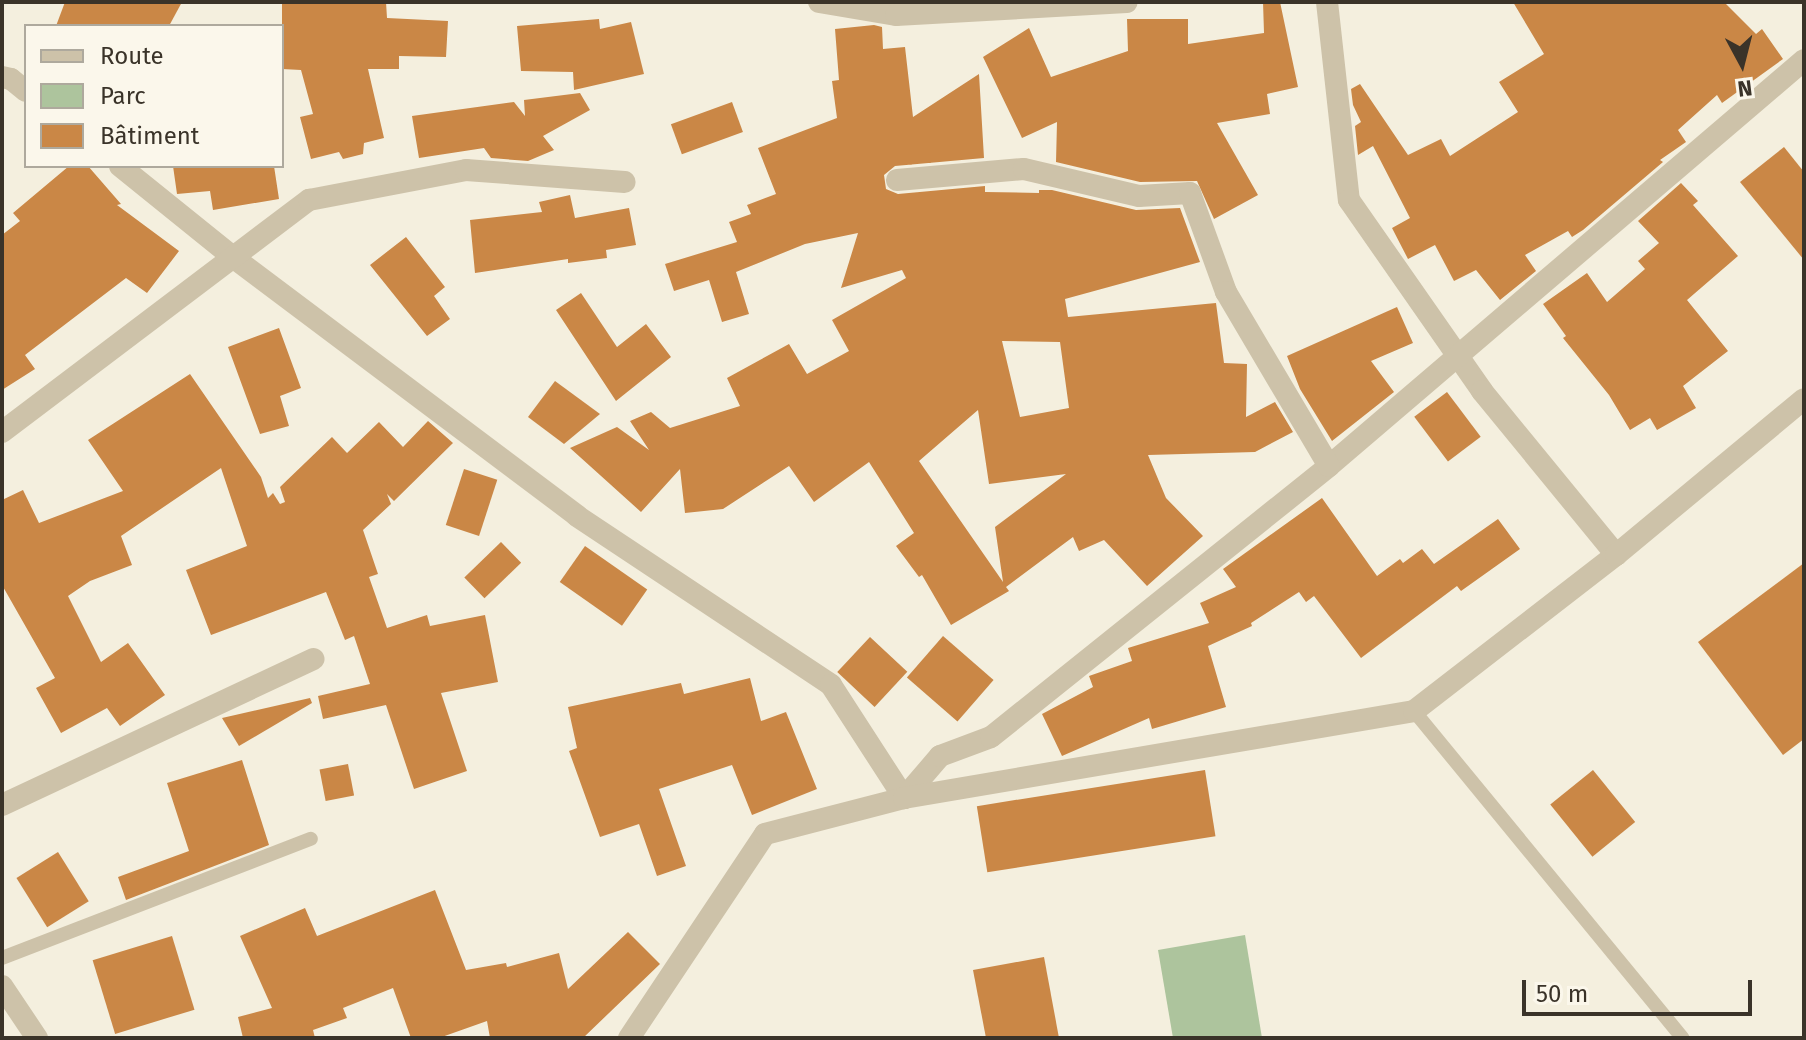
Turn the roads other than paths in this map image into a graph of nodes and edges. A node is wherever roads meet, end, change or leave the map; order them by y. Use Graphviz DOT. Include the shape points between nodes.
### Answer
graph roads {
  1 [pos="819,2"];
  2 [pos="1127,2"];
  3 [pos="1327,2"];
  4 [pos="1804,60"];
  5 [pos="2,77"];
  6 [pos="24,89"];
  7 [pos="122,168"];
  8 [pos="897,180"];
  9 [pos="625,182"];
  10 [pos="234,258"];
  11 [pos="1458,356"];
  12 [pos="1804,399"];
  13 [pos="2,432"];
  14 [pos="1329,466"];
  15 [pos="1616,555"];
  16 [pos="314,659"];
  17 [pos="1414,711"];
  18 [pos="904,798"];
  19 [pos="2,805"];
  20 [pos="311,839"];
  21 [pos="2,958"];
  22 [pos="2,986"];
  23 [pos="37,1038"];
  24 [pos="629,1038"];
  25 [pos="1683,1038"];
  1 -- 2 [label="street" via="896,15"];
  3 -- 11 [label="street" via="1349,200"];
  4 -- 11 [label="street"];
  5 -- 6 [label="street"];
  7 -- 10 [label="street"];
  8 -- 14 [label="street" via="1024,169 1139,196 1190,193 1226,292"];
  9 -- 10 [label="street" via="466,170 323,197 309,200"];
  10 -- 13 [label="street"];
  10 -- 18 [label="street" via="577,516 831,685"];
  11 -- 14 [label="street"];
  11 -- 15 [label="street"];
  12 -- 15 [label="street"];
  14 -- 18 [label="street" via="991,737 940,756"];
  15 -- 17 [label="street"];
  16 -- 19 [label="street"];
  17 -- 18 [label="street"];
  17 -- 25 [label="lane"];
  18 -- 24 [label="street" via="765,834"];
  20 -- 21 [label="lane"];
  22 -- 23 [label="street"];
}
